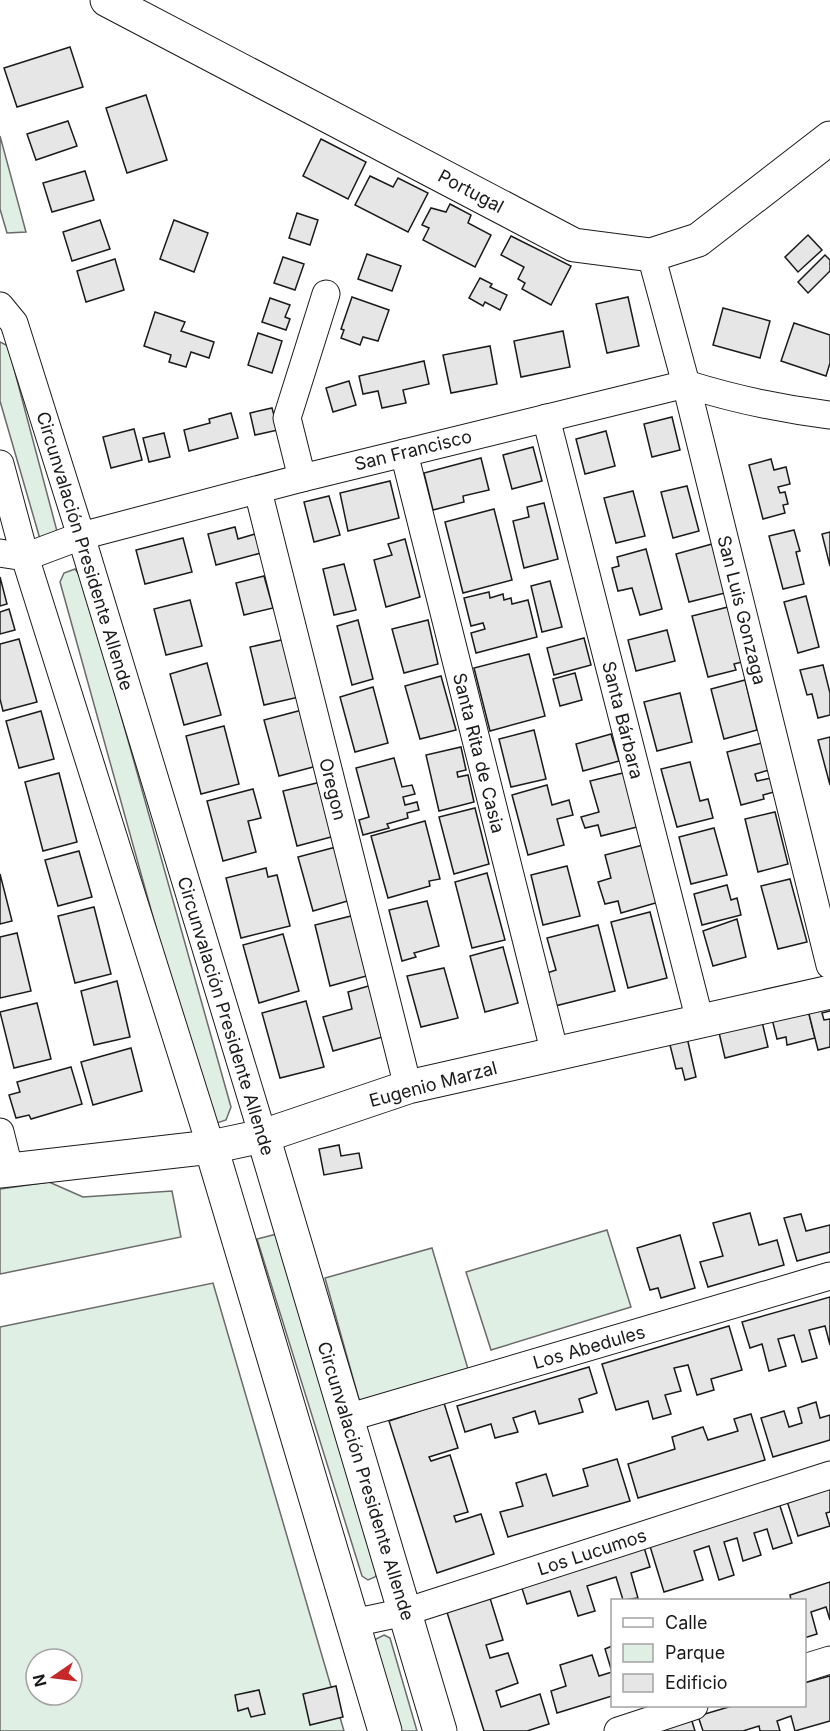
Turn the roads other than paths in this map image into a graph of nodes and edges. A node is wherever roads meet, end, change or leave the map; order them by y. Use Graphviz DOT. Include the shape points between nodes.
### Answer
graph roads {
  1 [pos="107,0"];
  2 [pos="830,138"];
  3 [pos="651,255"];
  4 [pos="0,294"];
  5 [pos="326,294"];
  6 [pos="0,301"];
  7 [pos="0,306"];
  8 [pos="686,384"];
  9 [pos="830,415"];
  10 [pos="546,418"];
  11 [pos="404,453"];
  12 [pos="0,464"];
  13 [pos="302,478"];
  14 [pos="258,491"];
  15 [pos="81,536"];
  16 [pos="12,555"];
  17 [pos="830,965"];
  18 [pos="830,992"];
  19 [pos="700,1022"];
  20 [pos="555,1054"];
  21 [pos="408,1087"];
  22 [pos="0,1132"];
  23 [pos="263,1136"];
  24 [pos="211,1147"];
  25 [pos="5,1170"];
  26 [pos="830,1276"];
  27 [pos="347,1418"];
  28 [pos="830,1475"];
  29 [pos="405,1612"];
  30 [pos="353,1623"];
  31 [pos="830,1660"];
  32 [pos="806,1667"];
  33 [pos="691,1707"];
  34 [pos="385,1731"];
  35 [pos="440,1731"];
  36 [pos="618,1731"];
  1 -- 3 [label="main road, Portugal" via="574,245"];
  2 -- 3 [label="main road, Portugal" via="698,240"];
  3 -- 8 [label="street, San Luis Gonzaga"];
  4 -- 6 [label="street"];
  5 -- 13 [label="street" via="287,418"];
  7 -- 15 [label="street, Circunvalación Presidente Allende" via="14,323"];
  8 -- 9 [label="street, San Francisco" via="763,405"];
  8 -- 10 [label="street, San Francisco"];
  8 -- 17 [label="street, San Luis Gonzaga"];
  10 -- 11 [label="street, San Francisco"];
  10 -- 19 [label="street, Santa Bárbara"];
  11 -- 13 [label="street, San Francisco"];
  11 -- 20 [label="street, Santa Rita de Casia"];
  12 -- 16 [label="street"];
  13 -- 14 [label="street, San Francisco"];
  14 -- 15 [label="street, San Francisco"];
  14 -- 21 [label="street, Oregon"];
  15 -- 16 [label="street, San Francisco"];
  15 -- 23 [label="street, Circunvalación Presidente Allende"];
  16 -- 24 [label="street"];
  18 -- 19 [label="main road, Eugenio Marzal"];
  19 -- 20 [label="main road, Eugenio Marzal"];
  20 -- 21 [label="main road, Eugenio Marzal"];
  21 -- 23 [label="main road, Eugenio Marzal"];
  22 -- 25 [label="street"];
  23 -- 24 [label="main road, Eugenio Marzal"];
  23 -- 27 [label="main road, Circunvalación Presidente Allende"];
  24 -- 25 [label="main road, Eugenio Marzal"];
  24 -- 30 [label="main road"];
  26 -- 27 [label="street, Los Abedules"];
  27 -- 29 [label="main road, Circunvalación Presidente Allende"];
  28 -- 29 [label="street, Los Lucumos"];
  29 -- 30 [label="street, Los Lucumos"];
  29 -- 35 [label="main road, Circunvalación Presidente Allende"];
  30 -- 34 [label="main road"];
  31 -- 32 [label="street"];
  33 -- 36 [label="street"];
}
